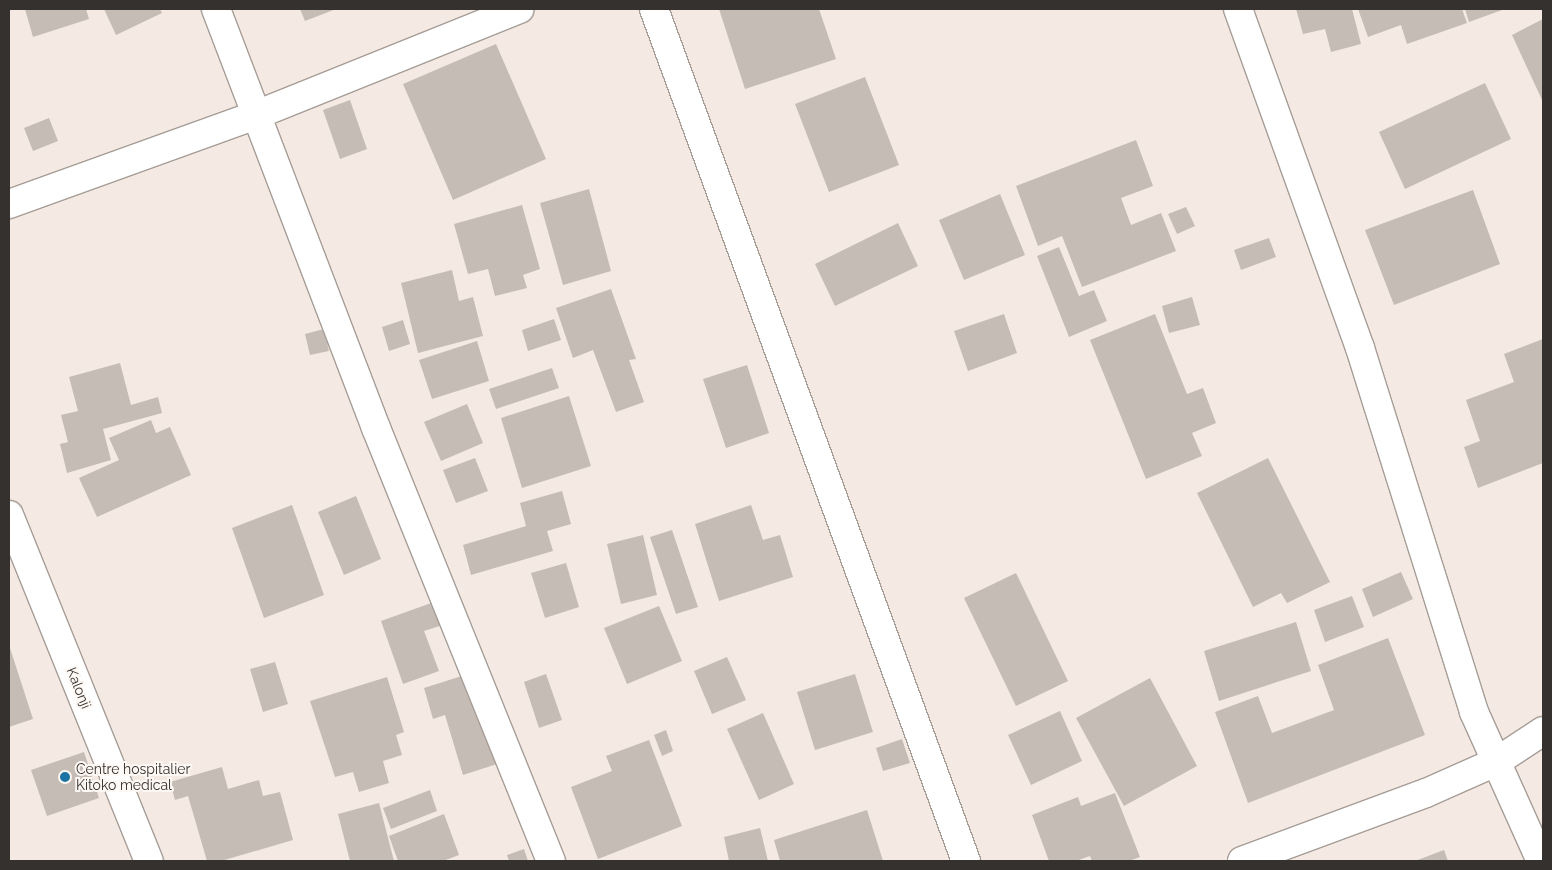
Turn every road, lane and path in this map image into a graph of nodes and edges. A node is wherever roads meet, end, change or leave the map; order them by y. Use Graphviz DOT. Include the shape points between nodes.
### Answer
graph roads {
  1 [pos="216,9"];
  2 [pos="520,9"];
  3 [pos="654,9"];
  4 [pos="1238,9"];
  5 [pos="256,115"];
  6 [pos="9,204"];
  7 [pos="9,515"];
  8 [pos="1543,731"];
  9 [pos="1496,762"];
  10 [pos="149,861"];
  11 [pos="551,861"];
  12 [pos="966,861"];
  13 [pos="1242,861"];
  14 [pos="1540,861"];
  1 -- 5 [label="street"];
  2 -- 5 [label="street"];
  3 -- 12 [label="street"];
  4 -- 9 [label="street" via="1360,348 1474,712"];
  5 -- 6 [label="street"];
  5 -- 11 [label="street" via="376,428"];
  7 -- 10 [label="street, Kalonji"];
  8 -- 9 [label="street"];
  9 -- 13 [label="street" via="1426,792"];
  9 -- 14 [label="street"];
}
